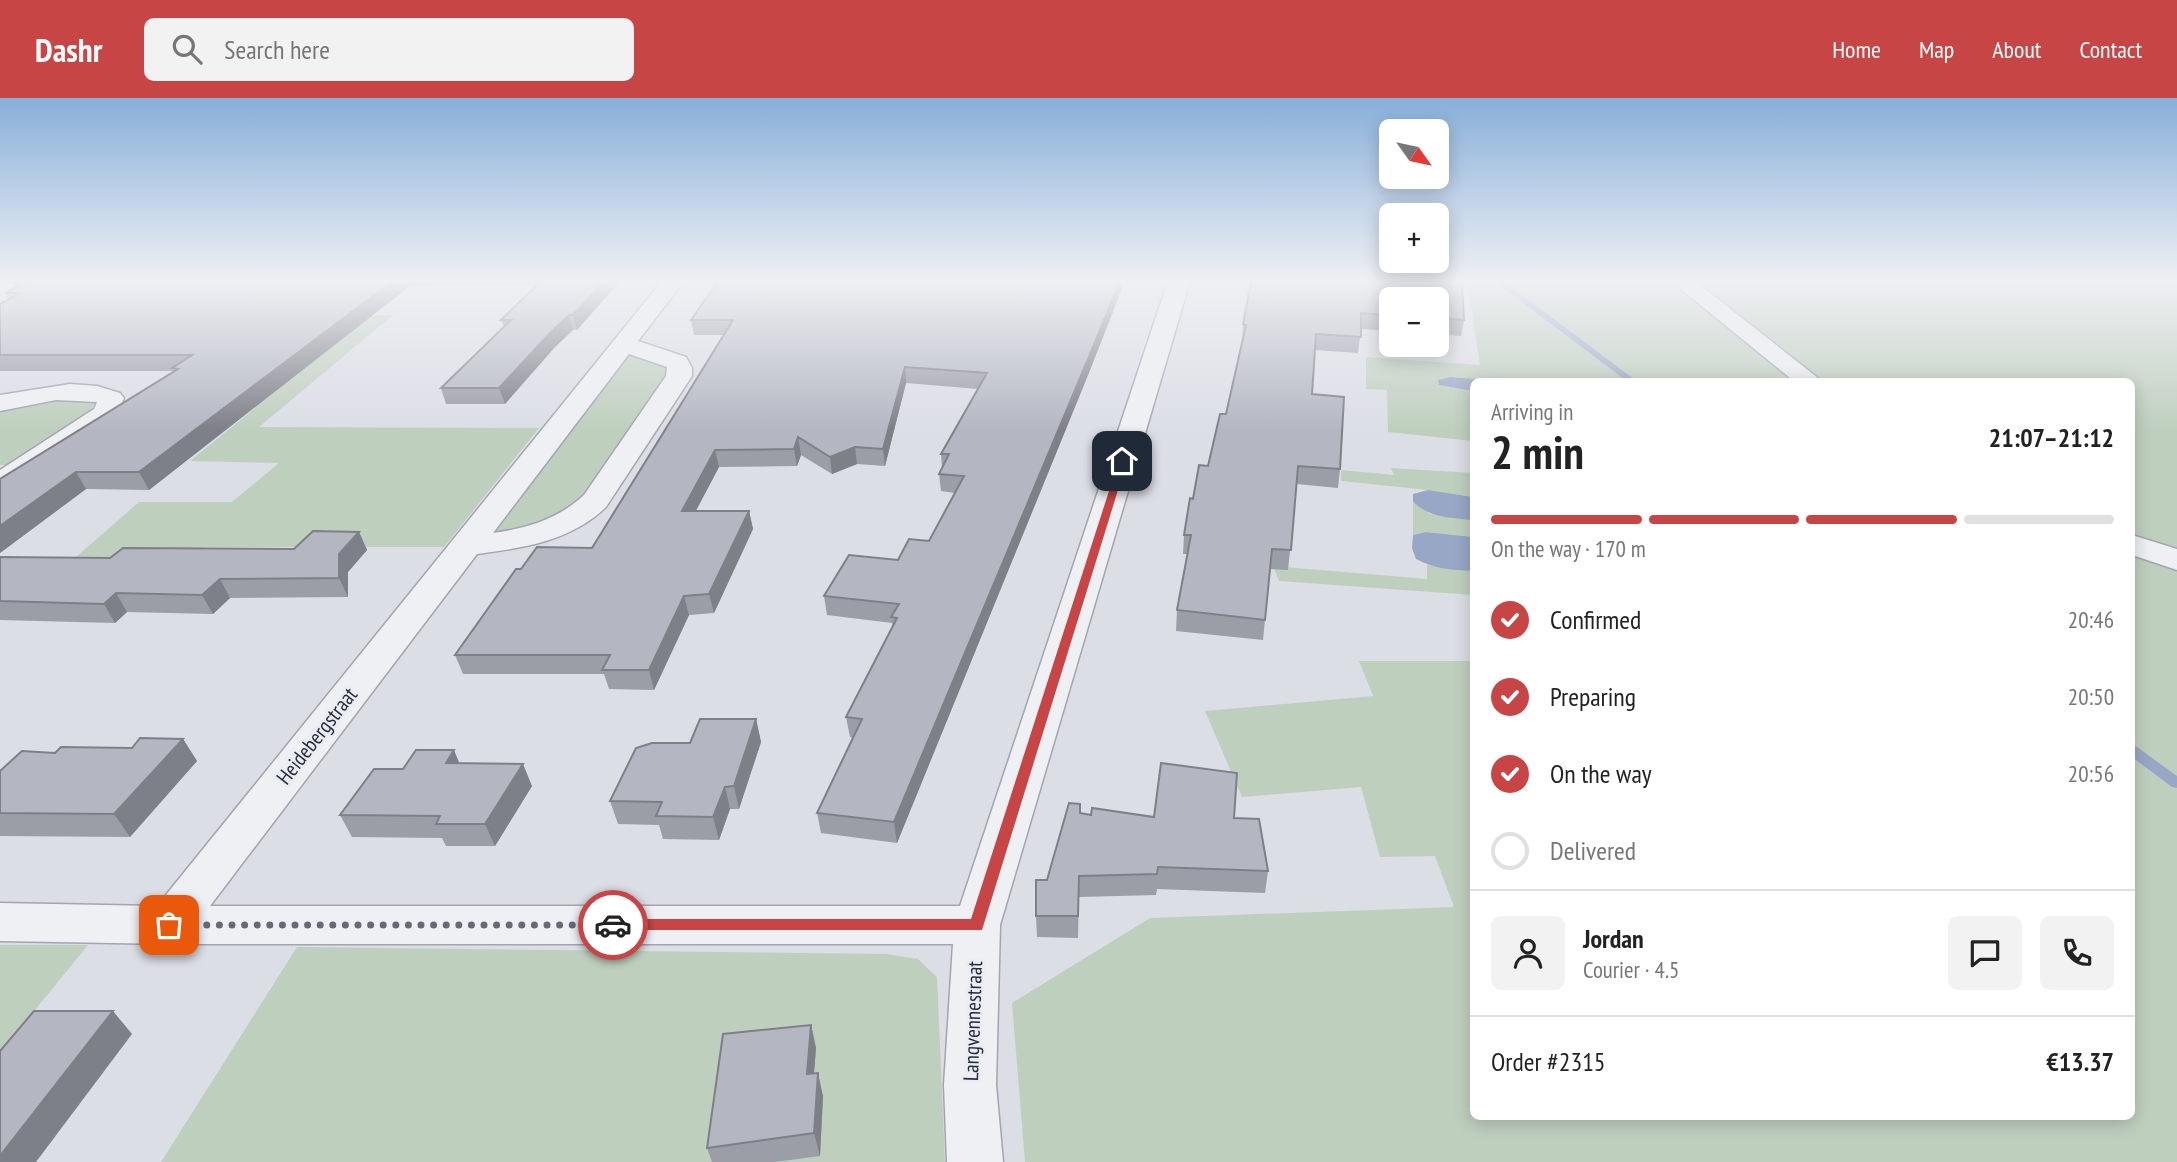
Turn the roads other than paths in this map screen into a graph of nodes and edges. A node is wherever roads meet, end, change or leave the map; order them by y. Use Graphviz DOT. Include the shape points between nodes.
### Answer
graph roads {
  1 [pos="634,331"];
  2 [pos="1163,331"];
  3 [pos="1745,331"];
  4 [pos="623,344"];
  5 [pos="1806,378"];
  6 [pos="0,402"];
  7 [pos="0,483"];
  8 [pos="466,546"];
  9 [pos="2135,546"];
  10 [pos="2177,560"];
  11 [pos="0,922"];
  12 [pos="169,925"];
  13 [pos="976,925"];
  14 [pos="975,1162"];
  1 -- 4 [label="street, Heidebergstraat"];
  2 -- 13 [label="street, Langvennestraat"];
  3 -- 5 [label="street"];
  4 -- 8 [label="street, Heidebergstraat"];
  4 -- 8 [label="street" via="677,362 679,376 595,501 586,512 545,531"];
  6 -- 7 [label="street" via="34,394 91,391 111,398 107,413"];
  8 -- 12 [label="street, Heidebergstraat"];
  9 -- 10 [label="street"];
  11 -- 12 [label="street"];
  12 -- 13 [label="street"];
  13 -- 14 [label="street, Langvennestraat" via="970,1085"];
}
